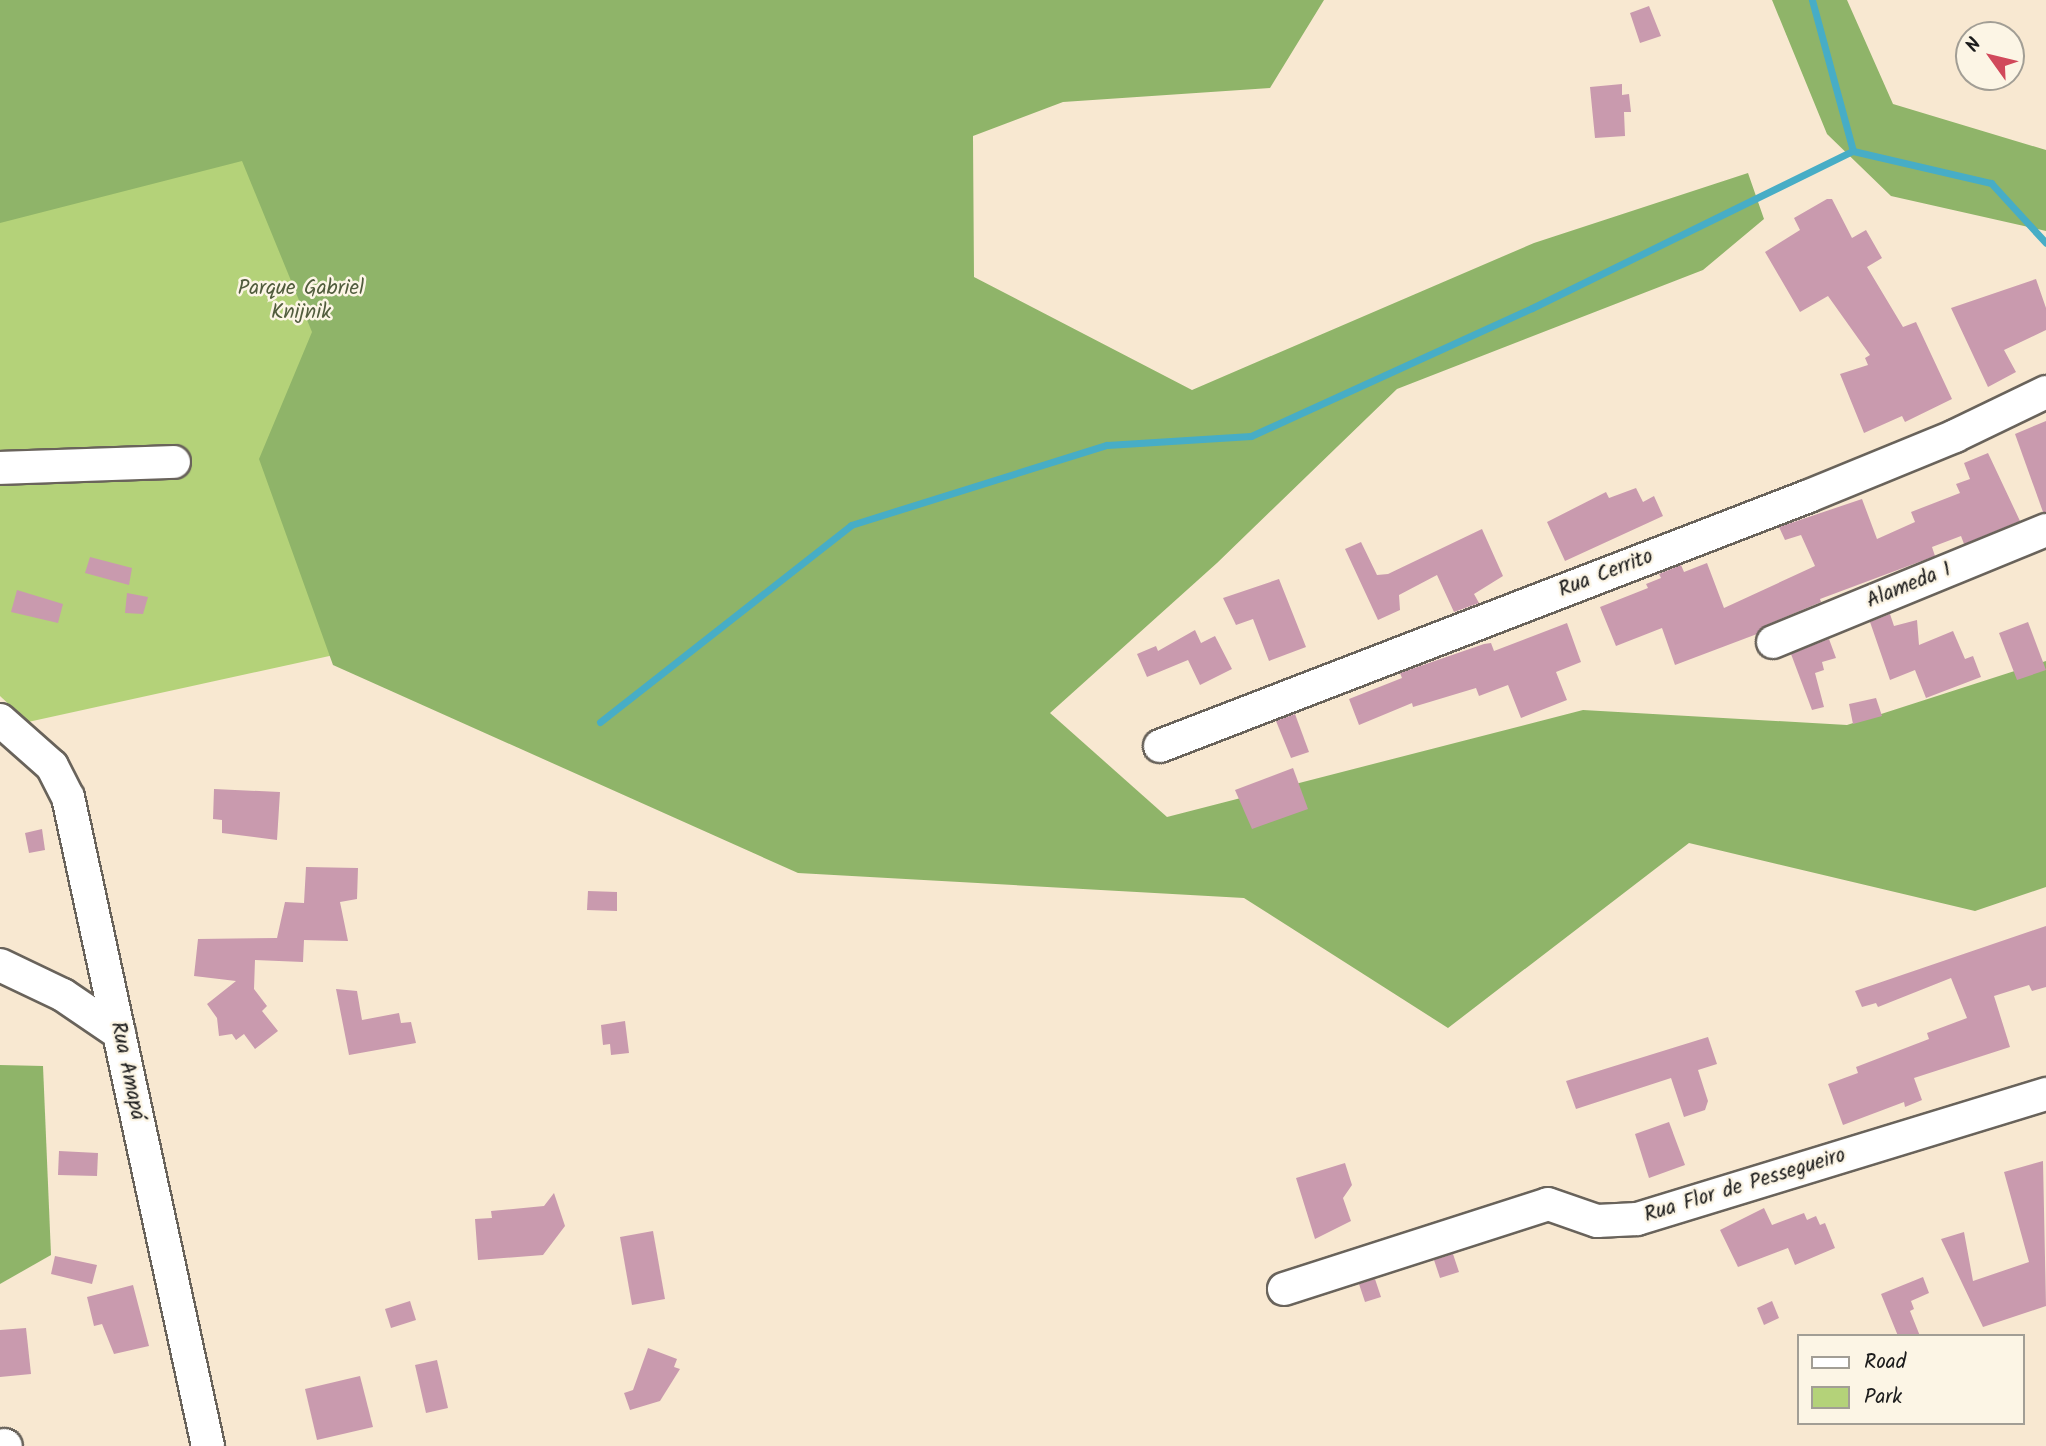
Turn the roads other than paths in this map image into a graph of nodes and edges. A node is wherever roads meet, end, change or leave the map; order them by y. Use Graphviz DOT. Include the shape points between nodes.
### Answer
graph roads {
  1 [pos="2046,392"];
  2 [pos="173,463"];
  3 [pos="0,468"];
  4 [pos="2046,530"];
  5 [pos="1773,642"];
  6 [pos="0,720"];
  7 [pos="1160,746"];
  8 [pos="0,965"];
  9 [pos="119,1033"];
  10 [pos="2046,1094"];
  11 [pos="1284,1289"];
  12 [pos="208,1446"];
  1 -- 7 [label="street, Rua Cerrito" via="1955,436 1809,496"];
  2 -- 3 [label="street"];
  4 -- 5 [label="street, Alameda 1"];
  6 -- 9 [label="street, Rua Amapá" via="52,766 68,797"];
  8 -- 9 [label="street" via="63,995"];
  9 -- 12 [label="street, Rua Amapá"];
  10 -- 11 [label="street, Rua Flor de Pessegueiro" via="1637,1219 1597,1221 1548,1203"];
}
